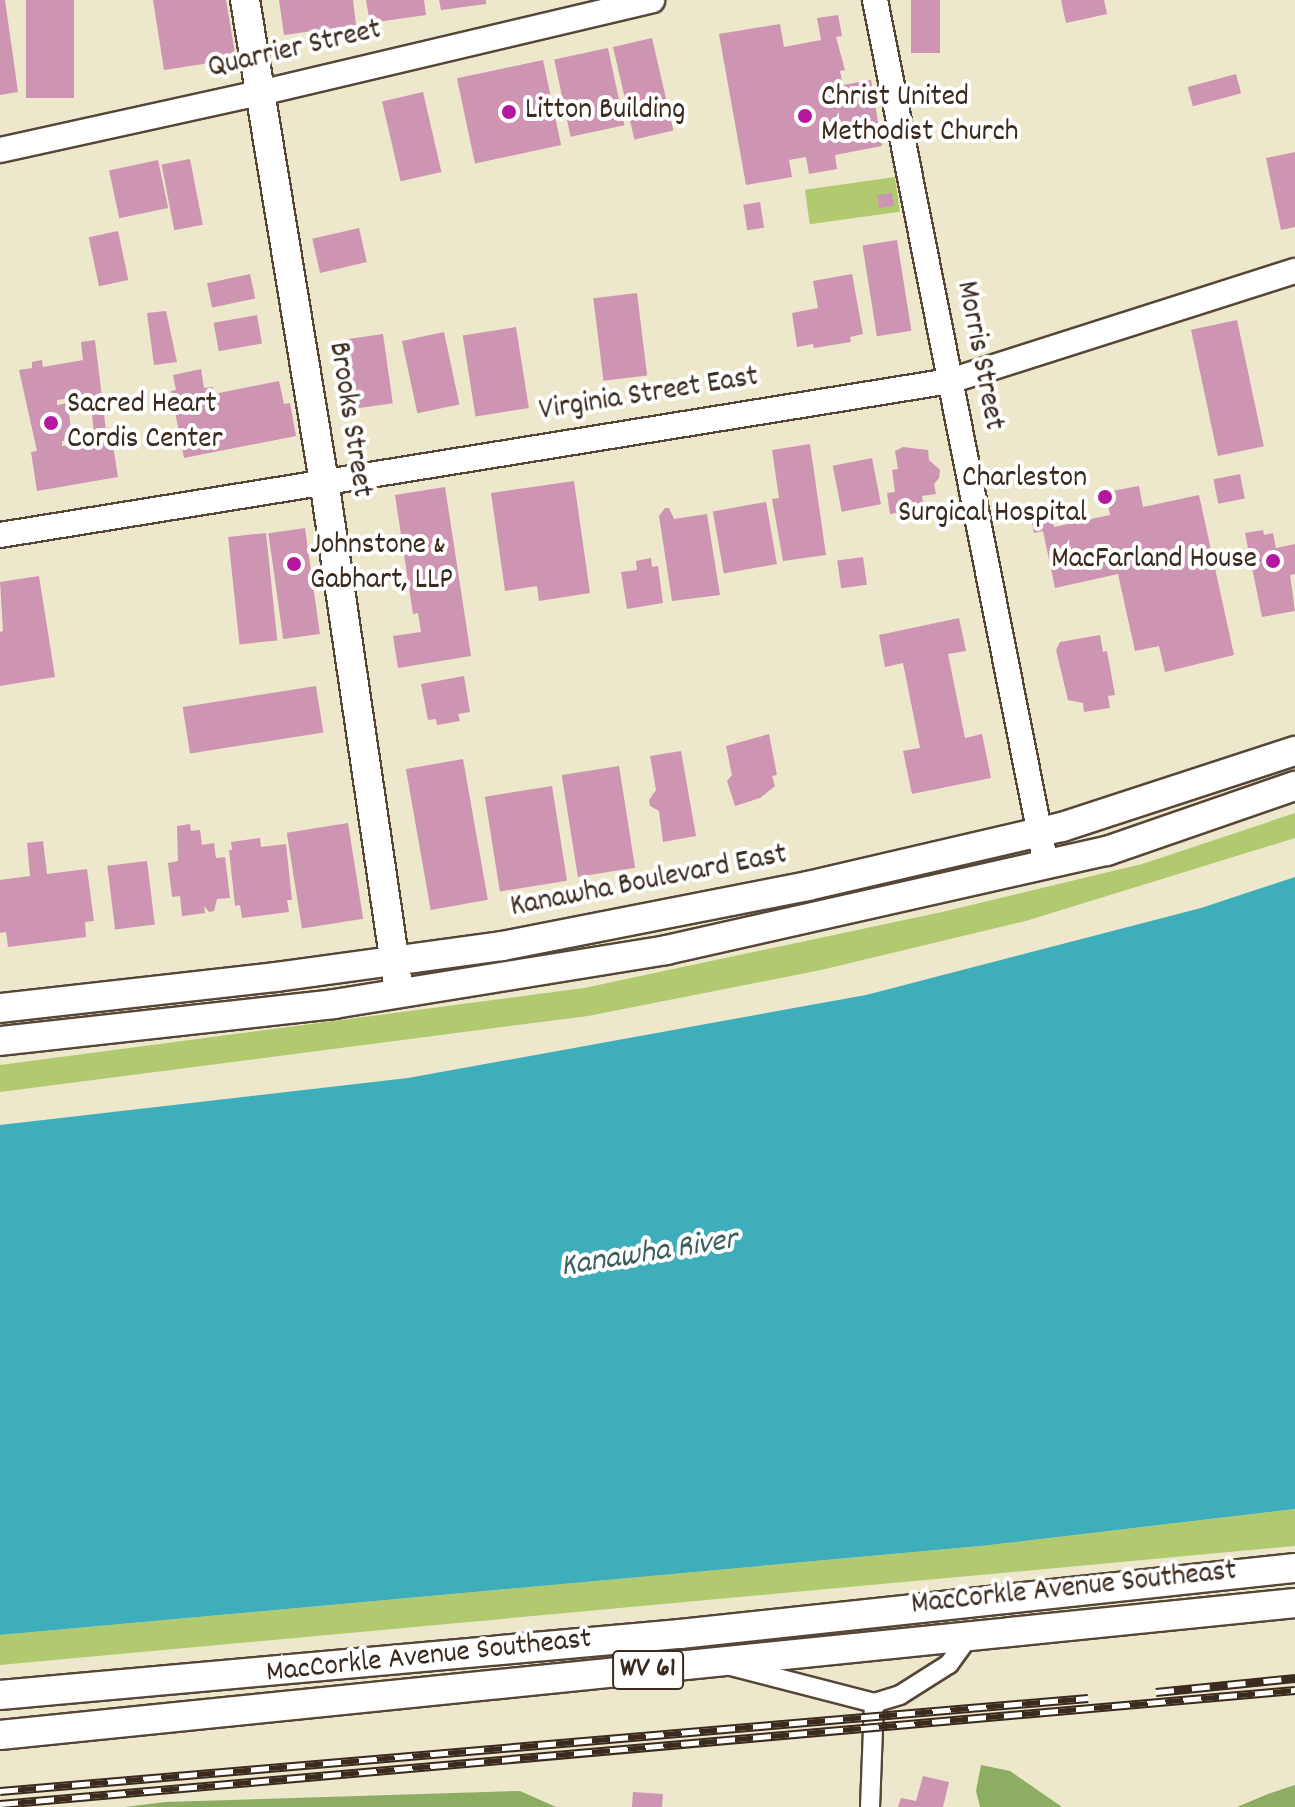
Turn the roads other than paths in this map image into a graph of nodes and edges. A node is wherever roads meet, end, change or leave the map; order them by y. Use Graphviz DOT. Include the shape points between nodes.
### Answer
graph roads {
  1 [pos="245,0"];
  2 [pos="652,0"];
  3 [pos="875,0"];
  4 [pos="260,93"];
  5 [pos="0,150"];
  6 [pos="1295,271"];
  7 [pos="950,381"];
  8 [pos="324,480"];
  9 [pos="0,535"];
  10 [pos="1295,751"];
  11 [pos="1295,786"];
  12 [pos="1038,834"];
  13 [pos="1046,865"];
  14 [pos="394,961"];
  15 [pos="400,994"];
  16 [pos="0,1008"];
  17 [pos="0,1041"];
  18 [pos="1295,1568"];
  19 [pos="1295,1603"];
  20 [pos="972,1634"];
  21 [pos="717,1662"];
  22 [pos="0,1695"];
  23 [pos="874,1703"];
  24 [pos="0,1735"];
  25 [pos="870,1807"];
  1 -- 4 [label="main road, Brooks Street"];
  2 -- 4 [label="main road, Quarrier Street"];
  3 -- 7 [label="main road, Morris Street"];
  4 -- 5 [label="main road, Quarrier Street"];
  4 -- 8 [label="main road, Brooks Street"];
  6 -- 7 [label="main road, Virginia Street East"];
  7 -- 8 [label="main road, Virginia Street East"];
  7 -- 12 [label="main road, Morris Street"];
  8 -- 9 [label="main road, Virginia Street East"];
  8 -- 14 [label="main road, Brooks Street"];
  10 -- 12 [label="main road, Kanawha Boulevard East"];
  11 -- 13 [label="main road" via="1107,851"];
  12 -- 13 [label="main road, Morris Street"];
  12 -- 14 [label="main road, Kanawha Boulevard East" via="808,886 502,946"];
  13 -- 15 [label="main road" via="666,950"];
  14 -- 15 [label="main road, Brooks Street"];
  14 -- 16 [label="main road, Kanawha Boulevard East"];
  15 -- 17 [label="main road"];
  18 -- 22 [label="main road, MacCorkle Avenue Southeast / WV 61" via="680,1634"];
  19 -- 20 [label="main road, MacCorkle Avenue Southeast / WV 61"];
  20 -- 21 [label="main road, MacCorkle Avenue Southeast / WV 61"];
  20 -- 23 [label="street" via="949,1664 900,1695"];
  21 -- 23 [label="street"];
  21 -- 24 [label="main road, MacCorkle Avenue Southeast / WV 61"];
  23 -- 25 [label="street"];
}
